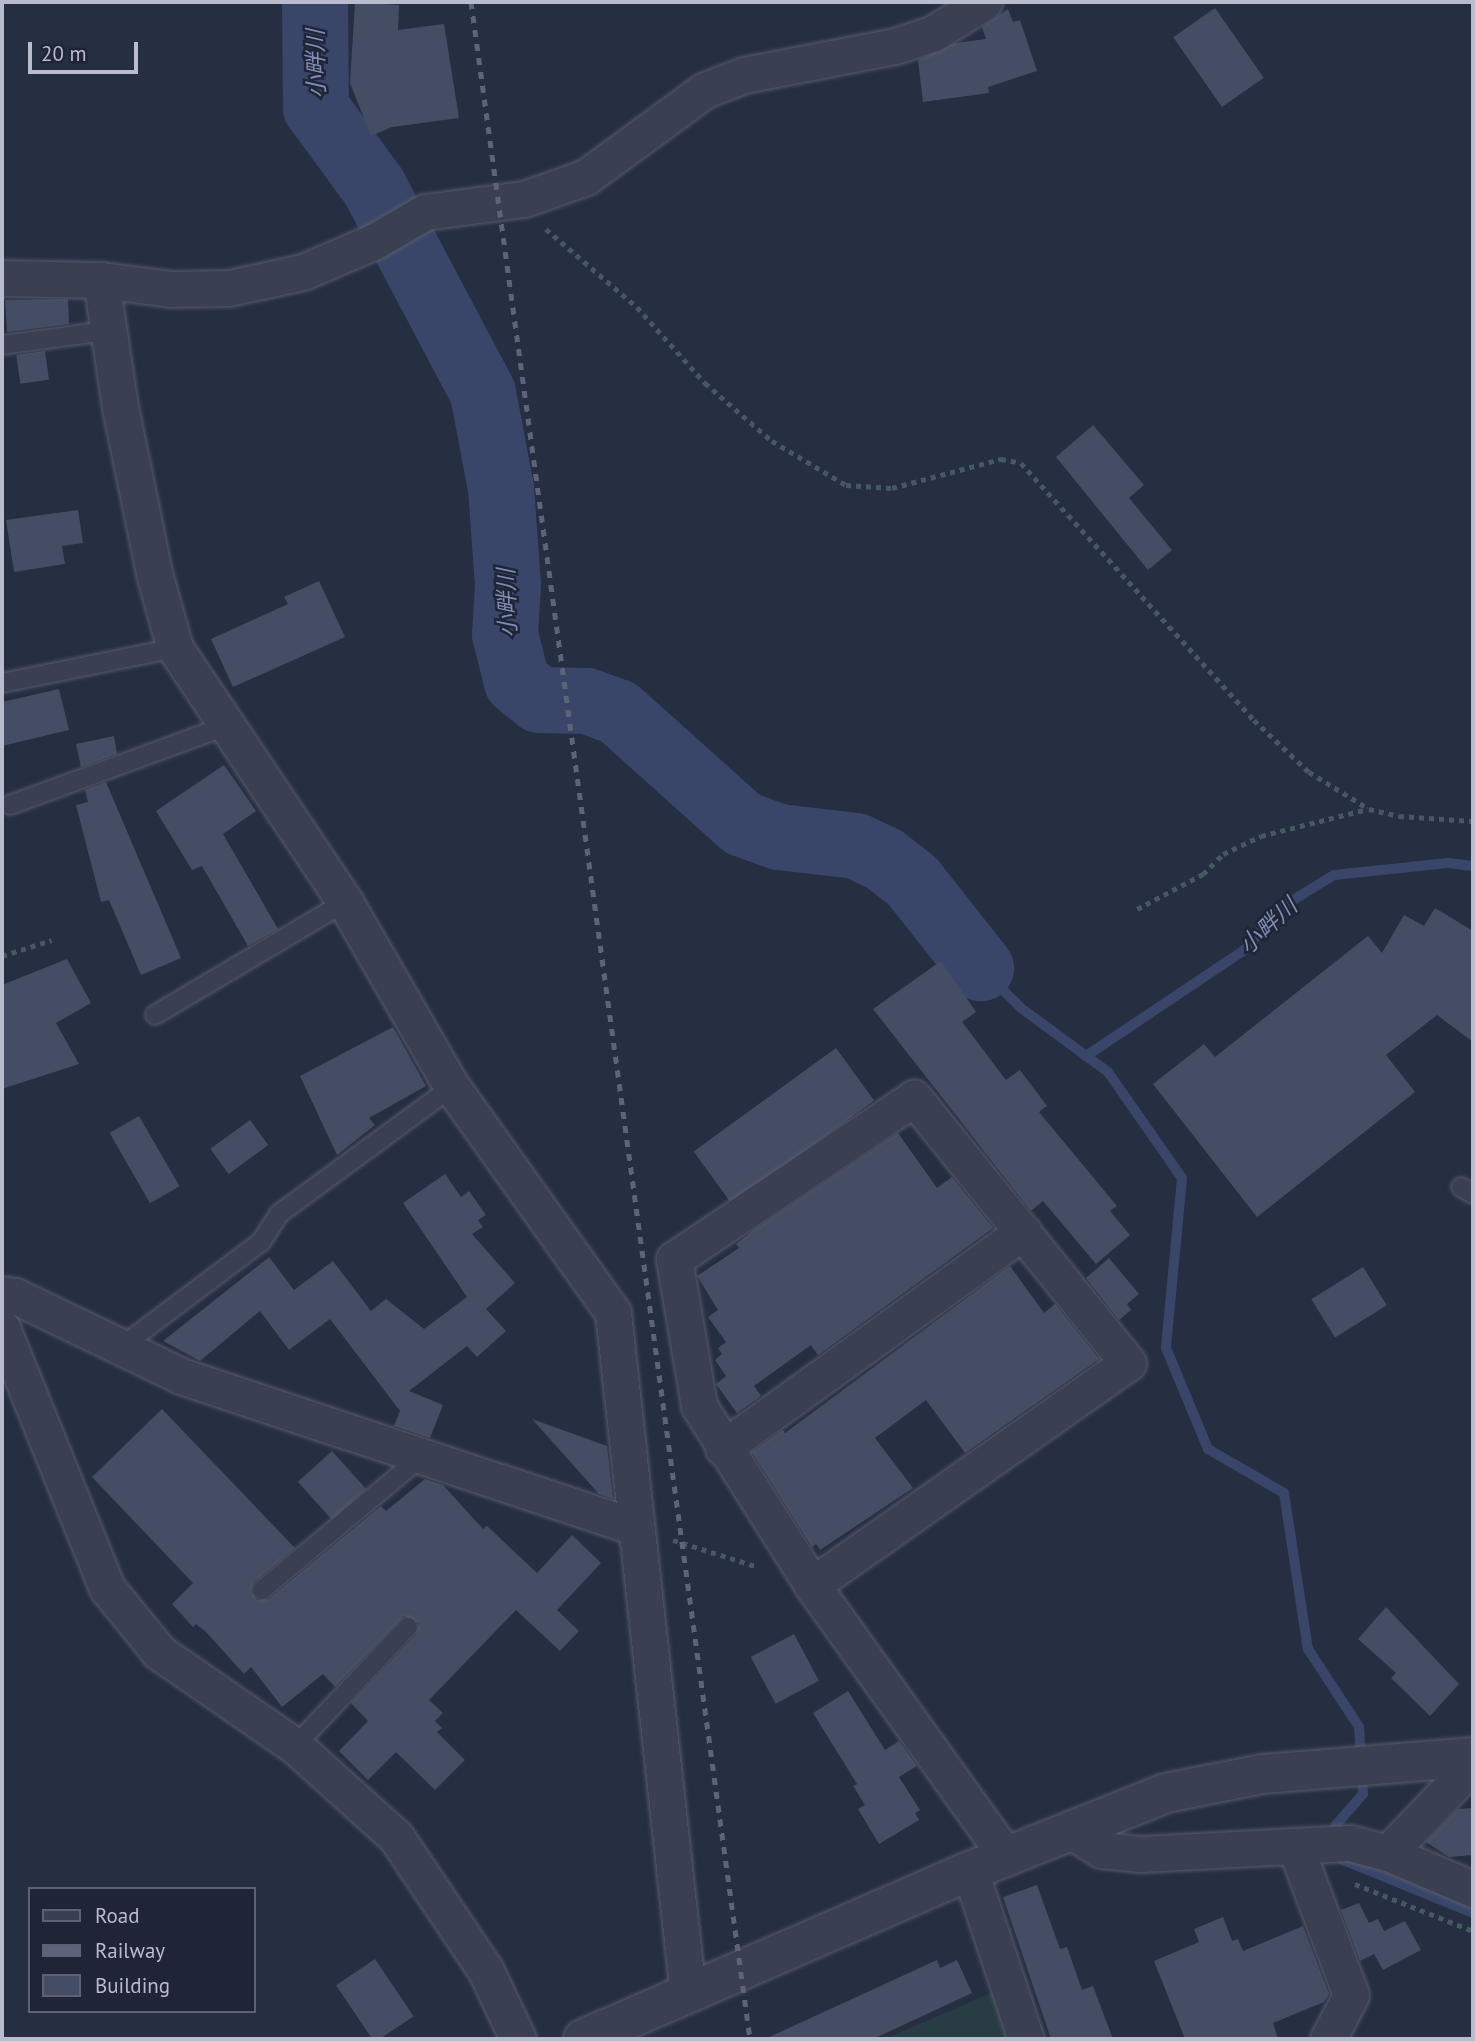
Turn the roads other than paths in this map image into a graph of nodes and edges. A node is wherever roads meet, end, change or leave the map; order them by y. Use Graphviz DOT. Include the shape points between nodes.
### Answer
graph roads {
  1 [pos="984,2"];
  2 [pos="2,278"];
  3 [pos="101,280"];
  4 [pos="105,331"];
  5 [pos="2,345"];
  6 [pos="174,648"];
  7 [pos="2,683"];
  8 [pos="226,726"];
  9 [pos="9,805"];
  10 [pos="345,902"];
  11 [pos="155,1015"];
  12 [pos="452,1087"];
  13 [pos="1023,1232"];
  14 [pos="2,1294"];
  15 [pos="2,1328"];
  16 [pos="121,1347"];
  17 [pos="723,1448"];
  18 [pos="420,1458"];
  19 [pos="634,1527"];
  20 [pos="812,1585"];
  21 [pos="262,1590"];
  22 [pos="408,1627"];
  23 [pos="295,1746"];
  24 [pos="1473,1757"];
  25 [pos="1473,1764"];
  26 [pos="1071,1831"];
  27 [pos="1324,1844"];
  28 [pos="1388,1853"];
  29 [pos="1007,1857"];
  30 [pos="970,1871"];
  31 [pos="1473,1889"];
  32 [pos="688,1994"];
  33 [pos="518,2039"];
  34 [pos="583,2039"];
  35 [pos="1026,2039"];
  36 [pos="1328,2039"];
  1 -- 3 [label="street" via="932,34 895,46 744,75 705,90 586,177 524,199 417,216 375,241 303,272 229,288 172,289"];
  2 -- 3 [label="street"];
  3 -- 4 [label="street"];
  4 -- 5 [label="lane"];
  4 -- 6 [label="street"];
  6 -- 7 [label="lane"];
  6 -- 8 [label="street"];
  8 -- 9 [label="lane"];
  8 -- 10 [label="street"];
  10 -- 11 [label="lane"];
  10 -- 12 [label="street"];
  12 -- 16 [label="lane" via="279,1214 261,1242"];
  12 -- 19 [label="street" via="613,1313"];
  13 -- 17 [label="street"];
  13 -- 17 [label="street" via="914,1098 674,1259 699,1406"];
  13 -- 20 [label="street" via="1128,1363"];
  14 -- 16 [label="street"];
  15 -- 23 [label="street" via="107,1588 159,1652"];
  16 -- 18 [label="street" via="181,1377"];
  17 -- 20 [label="street"];
  18 -- 19 [label="street"];
  18 -- 21 [label="lane"];
  19 -- 32 [label="street"];
  20 -- 29 [label="street"];
  22 -- 23 [label="lane"];
  23 -- 33 [label="street" via="396,1837 486,1971"];
  24 -- 26 [label="street" via="1216,1780 1166,1793"];
  25 -- 28 [label="street"];
  26 -- 27 [label="street" via="1102,1850 1142,1854"];
  26 -- 29 [label="street"];
  27 -- 28 [label="street"];
  27 -- 36 [label="street" via="1351,1995"];
  28 -- 31 [label="street"];
  29 -- 30 [label="street"];
  30 -- 32 [label="street"];
  30 -- 35 [label="street"];
  32 -- 34 [label="street"];
}
